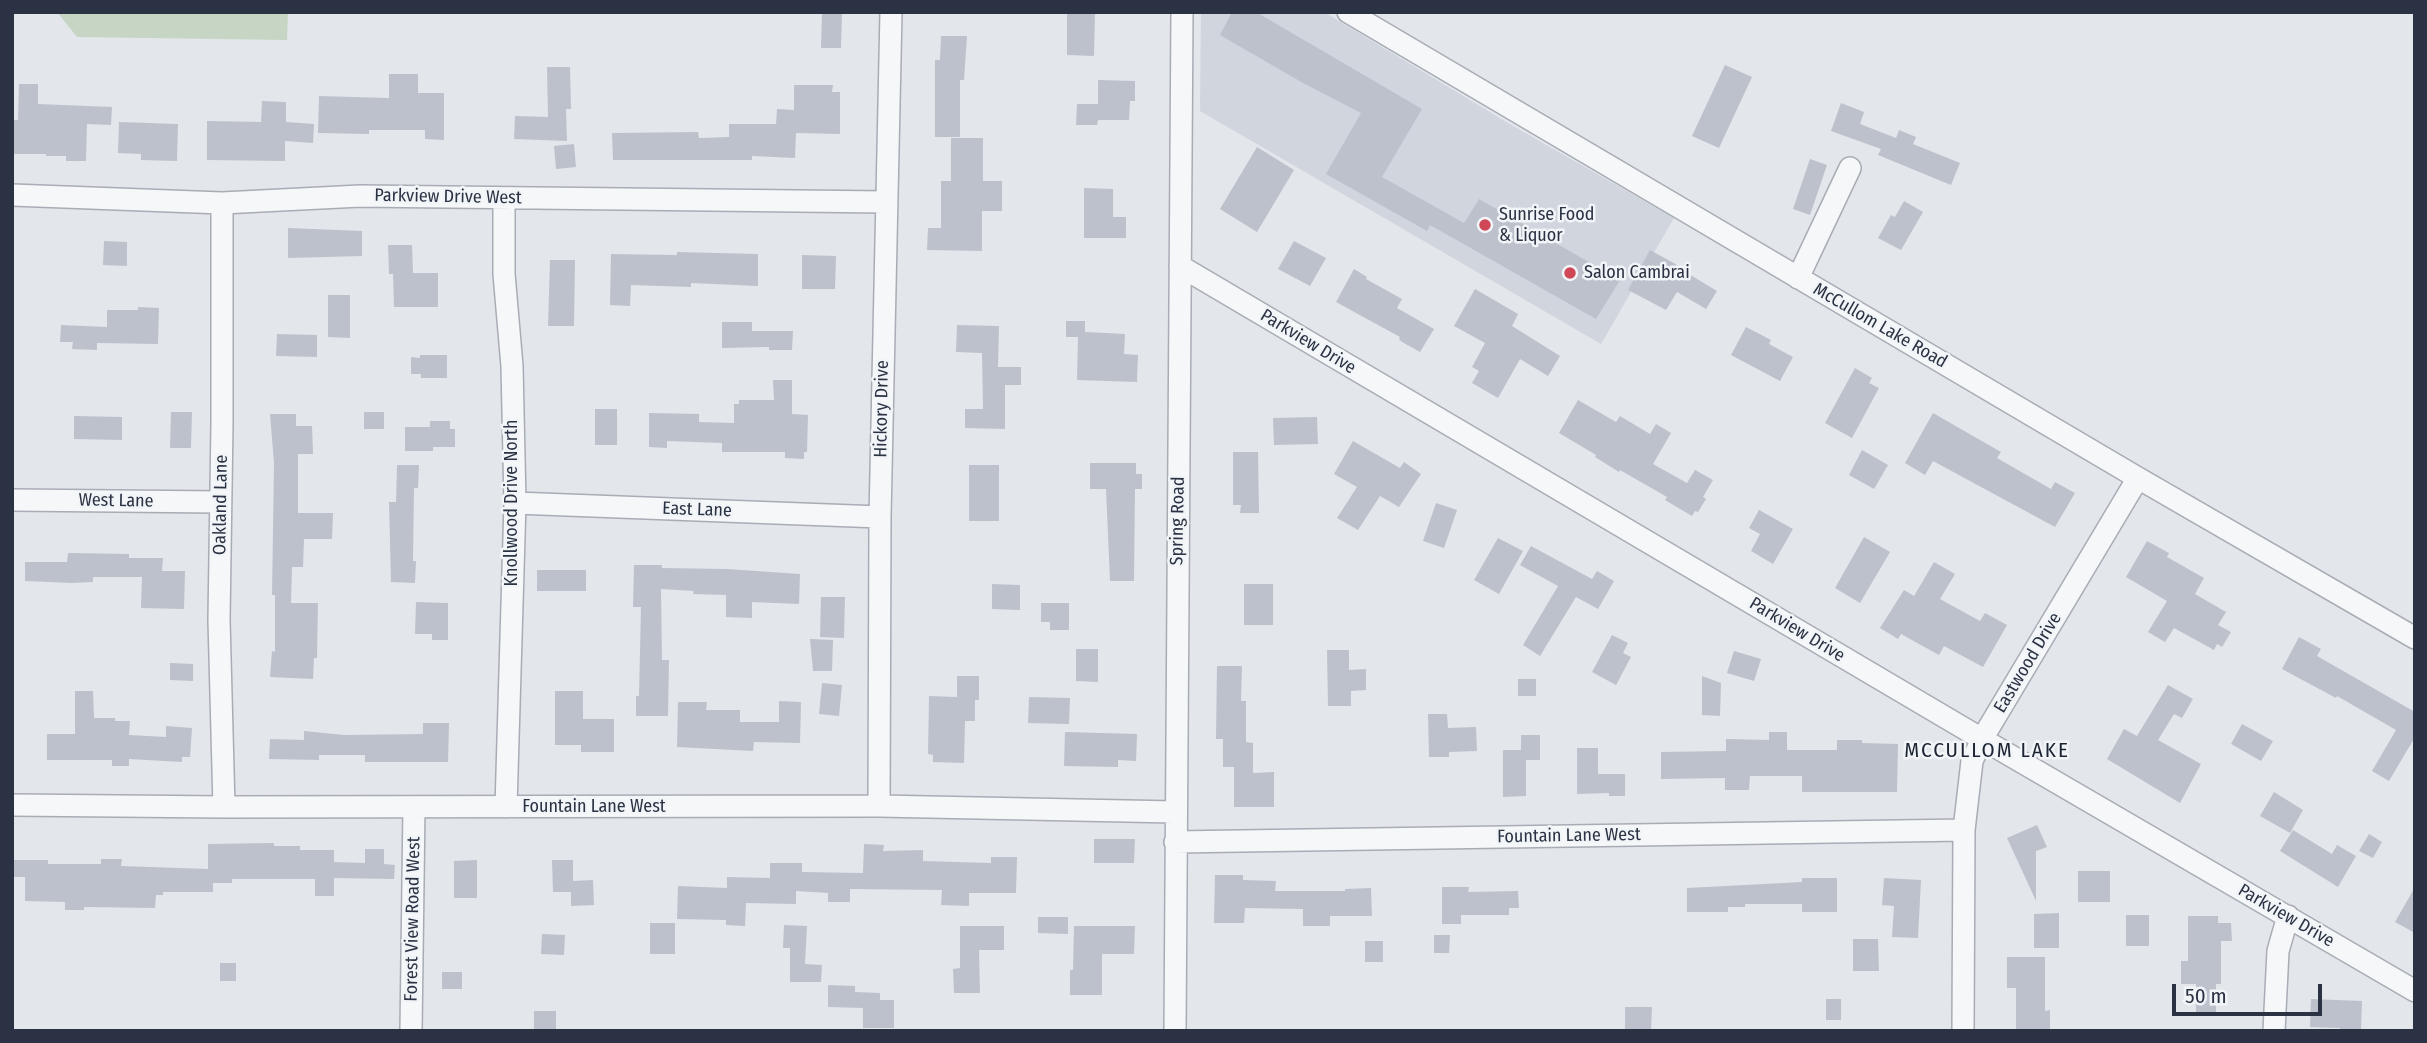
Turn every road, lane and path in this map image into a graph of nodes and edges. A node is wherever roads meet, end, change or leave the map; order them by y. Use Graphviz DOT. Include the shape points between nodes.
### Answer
graph roads {
  1 [pos="891,12"];
  2 [pos="1182,12"];
  3 [pos="1348,12"];
  4 [pos="1850,168"];
  5 [pos="12,195"];
  6 [pos="504,199"];
  7 [pos="885,202"];
  8 [pos="222,203"];
  9 [pos="1180,266"];
  10 [pos="1798,278"];
  11 [pos="2138,478"];
  12 [pos="12,500"];
  13 [pos="220,502"];
  14 [pos="514,503"];
  15 [pos="880,517"];
  16 [pos="2415,638"];
  17 [pos="1982,740"];
  18 [pos="12,804"];
  19 [pos="879,806"];
  20 [pos="224,807"];
  21 [pos="414,807"];
  22 [pos="506,807"];
  23 [pos="1175,811"];
  24 [pos="1964,830"];
  25 [pos="1175,842"];
  26 [pos="2288,916"];
  27 [pos="2415,991"];
  28 [pos="411,1031"];
  29 [pos="1175,1031"];
  30 [pos="1963,1031"];
  31 [pos="2274,1031"];
  1 -- 7 [label="street, Hickory Drive"];
  2 -- 9 [label="street, Spring Road"];
  3 -- 10 [label="street, McCullom Lake Road"];
  4 -- 10 [label="street"];
  5 -- 8 [label="street, Parkview Drive West"];
  6 -- 7 [label="street, Parkview Drive West"];
  6 -- 8 [label="street, Parkview Drive West" via="360,195"];
  6 -- 14 [label="street, Knollwood Drive North"];
  7 -- 15 [label="street, Hickory Drive"];
  8 -- 13 [label="street, Oakland Lane"];
  9 -- 17 [label="street, Parkview Drive"];
  9 -- 23 [label="street, Spring Road"];
  10 -- 11 [label="street, McCullom Lake Road"];
  11 -- 16 [label="street, McCullom Lake Road"];
  11 -- 17 [label="street, Eastwood Drive"];
  12 -- 13 [label="street, West Lane"];
  13 -- 20 [label="street, Oakland Lane"];
  14 -- 15 [label="street, East Lane"];
  14 -- 22 [label="street, Knollwood Drive North"];
  15 -- 19 [label="street, Hickory Drive"];
  17 -- 24 [label="street, Eastwood Drive" via="1972,761"];
  17 -- 26 [label="street, Parkview Drive"];
  18 -- 20 [label="street, Fountain Lane West"];
  19 -- 22 [label="street, Fountain Lane West"];
  19 -- 23 [label="street, Fountain Lane West"];
  20 -- 21 [label="street, Fountain Lane West"];
  21 -- 22 [label="street, Fountain Lane West"];
  21 -- 28 [label="street, Forest View Road West"];
  23 -- 25 [label="street, Spring Road"];
  24 -- 25 [label="street, Fountain Lane West"];
  24 -- 30 [label="street, Eastwood Drive"];
  25 -- 29 [label="street, Spring Road"];
  26 -- 27 [label="street, Parkview Drive"];
  26 -- 31 [label="street" via="2278,951"];
}
